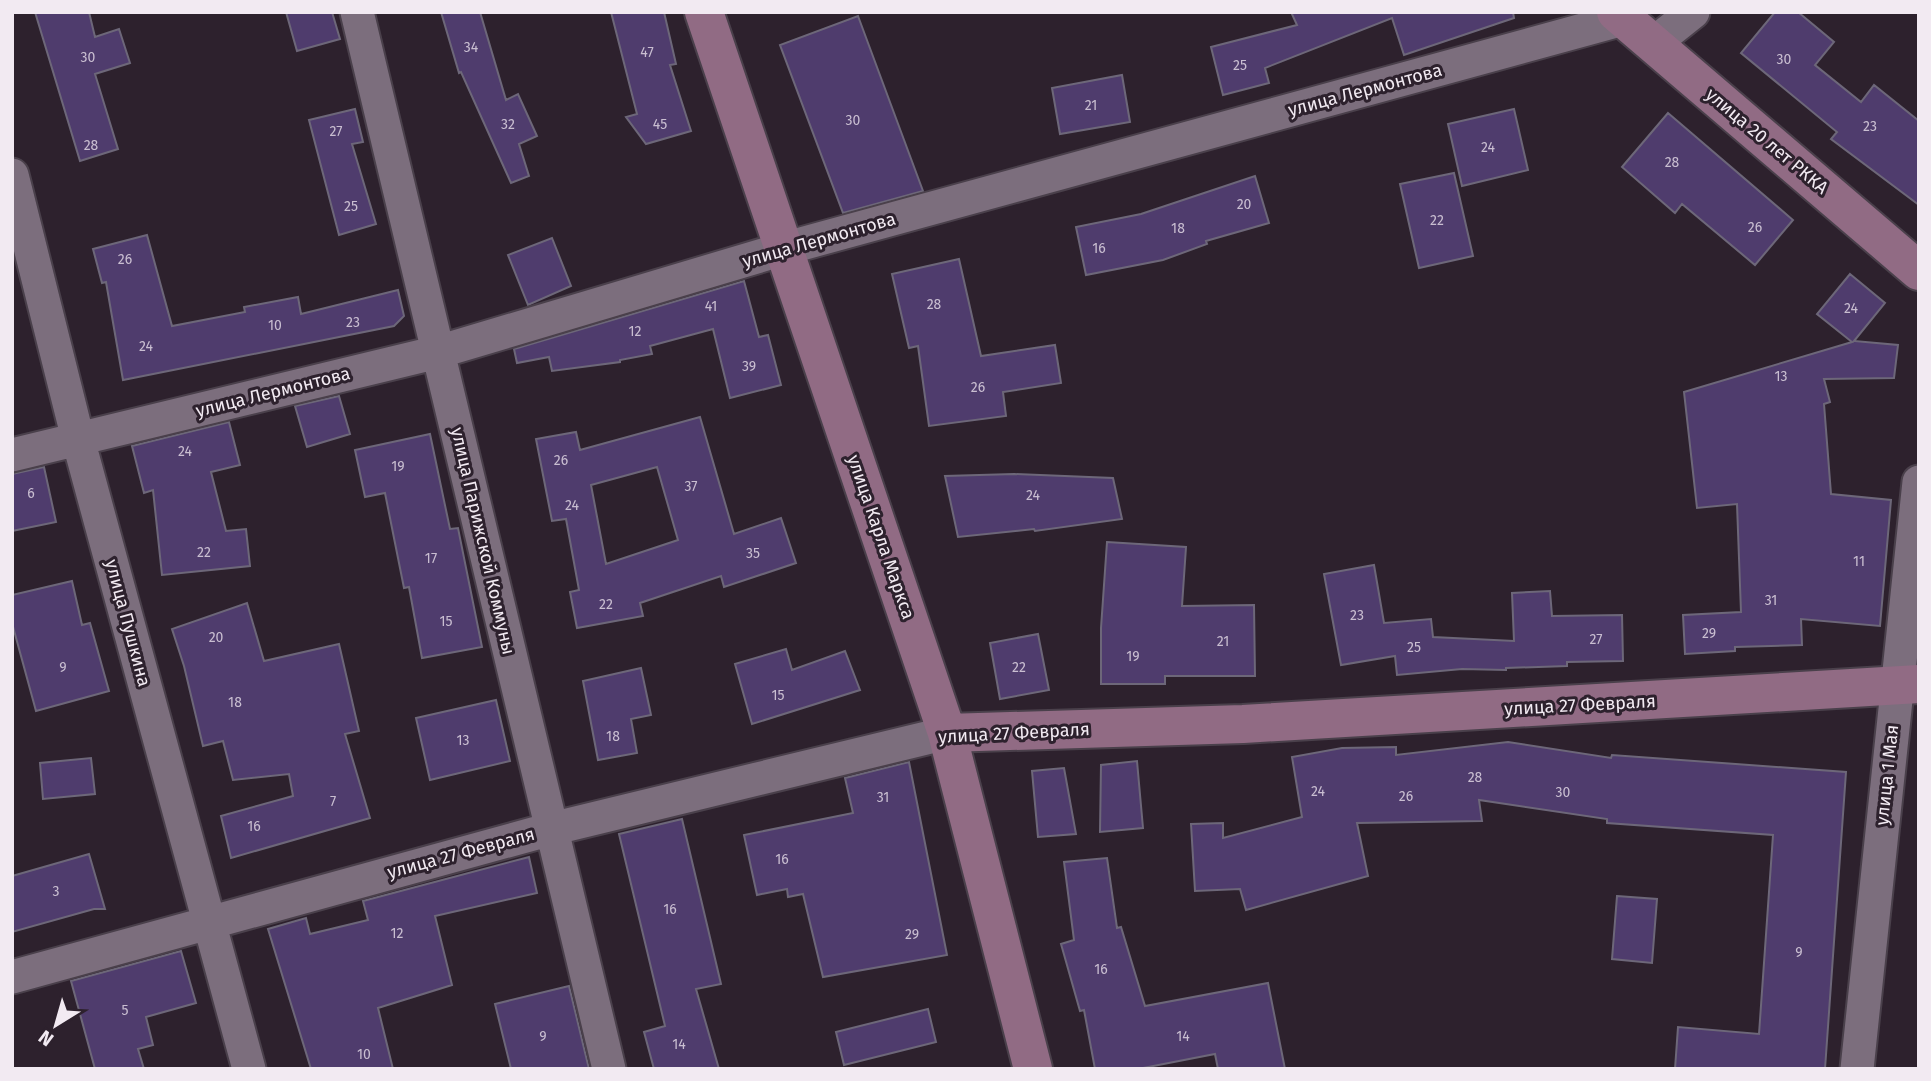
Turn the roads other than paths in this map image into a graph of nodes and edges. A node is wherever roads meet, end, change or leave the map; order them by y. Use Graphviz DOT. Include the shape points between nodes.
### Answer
graph roads {
  1 [pos="357,12"];
  2 [pos="704,12"];
  3 [pos="1693,12"];
  4 [pos="1620,15"];
  5 [pos="1653,44"];
  6 [pos="12,176"];
  7 [pos="783,249"];
  8 [pos="1919,271"];
  9 [pos="438,352"];
  10 [pos="78,439"];
  11 [pos="12,455"];
  12 [pos="1919,482"];
  13 [pos="1908,686"];
  14 [pos="947,733"];
  15 [pos="551,829"];
  16 [pos="209,923"];
  17 [pos="12,977"];
  18 [pos="249,1069"];
  19 [pos="609,1069"];
  20 [pos="1033,1069"];
  21 [pos="1857,1069"];
  1 -- 9 [label="street, улица Парижской Коммуны"];
  2 -- 7 [label="street, улица Карла Маркса"];
  3 -- 5 [label="street"];
  4 -- 5 [label="street, улица 20 лет РККА"];
  4 -- 7 [label="street, улица Лермонтова"];
  5 -- 8 [label="street, улица 20 лет РККА"];
  6 -- 10 [label="street, улица Пушкина"];
  7 -- 9 [label="street, улица Лермонтова"];
  7 -- 14 [label="street, улица Карла Маркса"];
  9 -- 10 [label="street, улица Лермонтова"];
  9 -- 15 [label="street, улица Парижской Коммуны"];
  10 -- 11 [label="street, улица Лермонтова"];
  10 -- 16 [label="street, улица Пушкина"];
  12 -- 13 [label="street, улица 1 Мая"];
  13 -- 14 [label="street, улица 27 Февраля" via="1243,724"];
  13 -- 21 [label="street, улица 1 Мая"];
  14 -- 15 [label="street, улица 27 Февраля"];
  14 -- 20 [label="street, улица Карла Маркса"];
  15 -- 16 [label="street, улица 27 Февраля"];
  15 -- 19 [label="street, улица Парижской Коммуны"];
  16 -- 17 [label="street, улица 27 Февраля"];
  16 -- 18 [label="street, улица Пушкина"];
}
